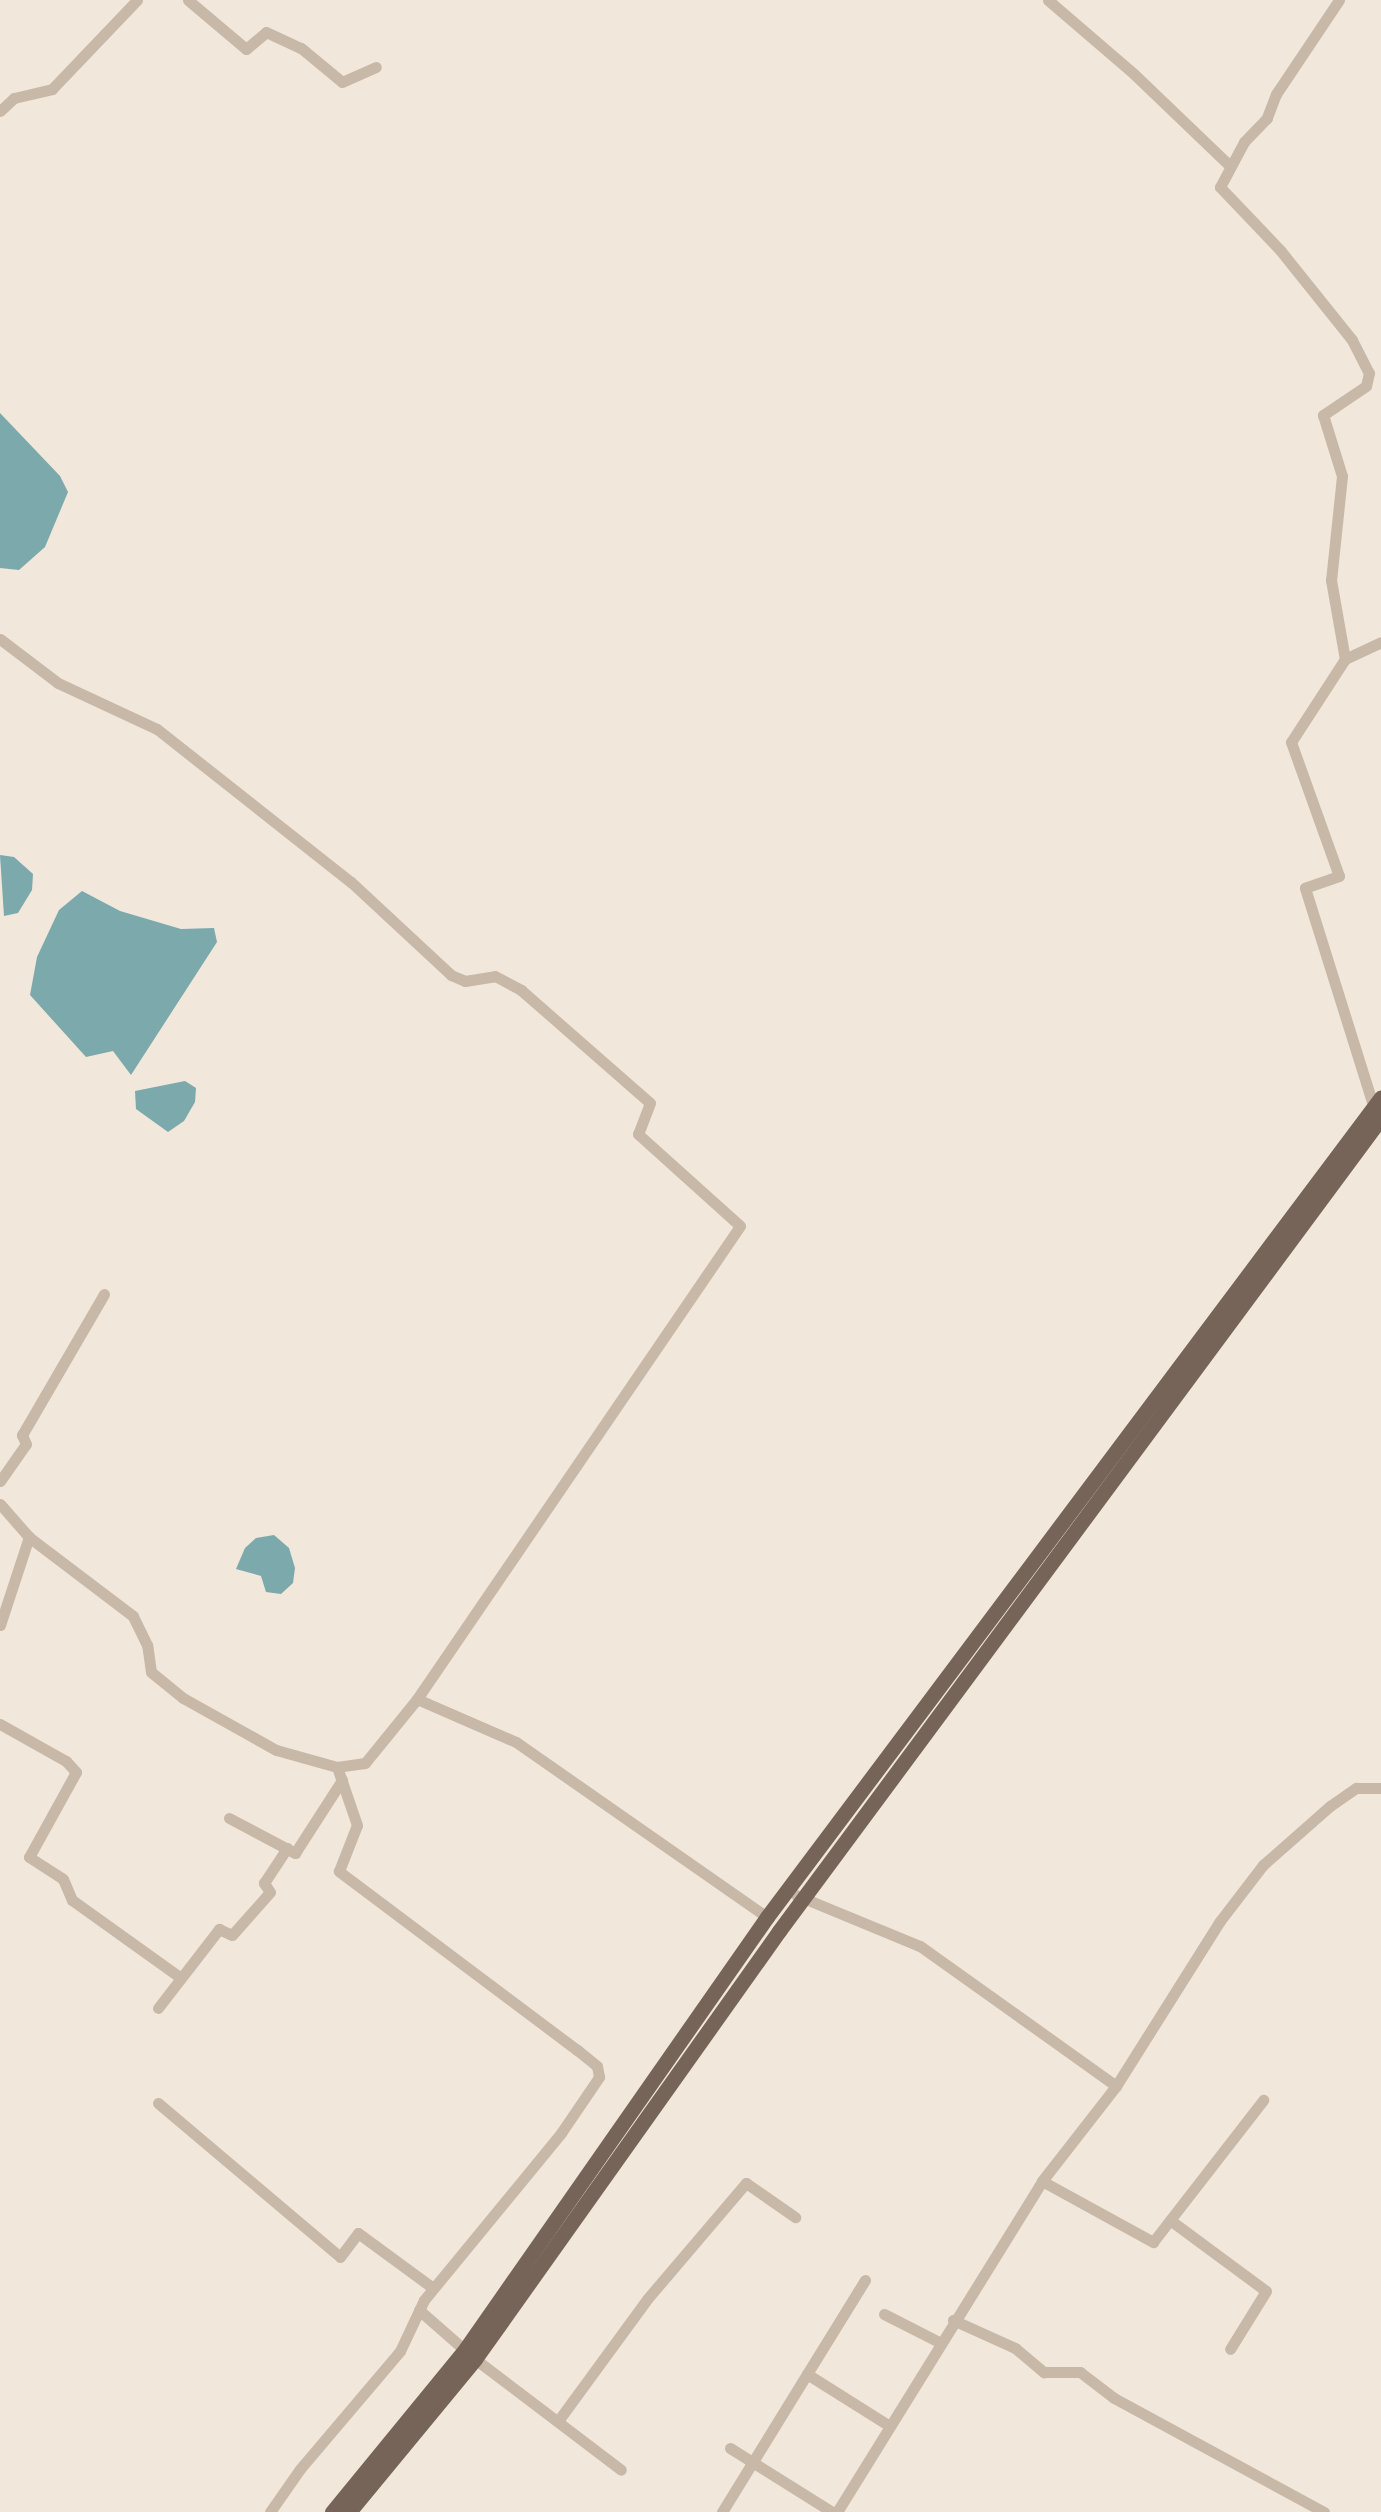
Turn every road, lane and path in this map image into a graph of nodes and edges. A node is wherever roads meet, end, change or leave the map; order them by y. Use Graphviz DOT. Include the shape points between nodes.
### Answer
graph roads {
  1 [pos="137,0"];
  2 [pos="188,0"];
  3 [pos="1048,0"];
  4 [pos="1340,0"];
  5 [pos="376,66"];
  6 [pos="0,111"];
  7 [pos="1230,166"];
  8 [pos="0,639"];
  9 [pos="1381,642"];
  10 [pos="1345,660"];
  11 [pos="1379,1115"];
  12 [pos="104,1294"];
  13 [pos="0,1480"];
  14 [pos="0,1504"];
  15 [pos="29,1538"];
  16 [pos="0,1625"];
  17 [pos="417,1699"];
  18 [pos="0,1724"];
  19 [pos="337,1767"];
  20 [pos="342,1780"];
  21 [pos="1356,1788"];
  22 [pos="1381,1788"];
  23 [pos="1381,1802"];
  24 [pos="229,1818"];
  25 [pos="287,1848"];
  26 [pos="790,1890"];
  27 [pos="804,1900"];
  28 [pos="767,1917"];
  29 [pos="181,1978"];
  30 [pos="158,2008"];
  31 [pos="1116,2086"];
  32 [pos="1263,2100"];
  33 [pos="158,2103"];
  34 [pos="1042,2181"];
  35 [pos="794,2216"];
  36 [pos="1170,2220"];
  37 [pos="865,2280"];
  38 [pos="433,2288"];
  39 [pos="419,2310"];
  40 [pos="884,2314"];
  41 [pos="953,2320"];
  42 [pos="939,2342"];
  43 [pos="1230,2349"];
  44 [pos="471,2354"];
  45 [pos="807,2374"];
  46 [pos="558,2421"];
  47 [pos="888,2424"];
  48 [pos="730,2448"];
  49 [pos="752,2462"];
  50 [pos="621,2470"];
  51 [pos="270,2512"];
  52 [pos="332,2512"];
  53 [pos="348,2512"];
  54 [pos="722,2512"];
  55 [pos="834,2512"];
  56 [pos="1324,2512"];
  1 -- 6 [label="street" via="52,89 14,98"];
  2 -- 5 [label="street" via="246,49 266,32 301,48 342,82"];
  3 -- 7 [label="street"];
  4 -- 7 [label="street"];
  7 -- 10 [label="street" via="1220,187 1280,250 1352,340 1369,373 1366,386 1323,416 1342,476 1331,580"];
  8 -- 17 [label="street" via="58,683 157,729 351,882 451,975 466,981 495,976 520,990 650,1103 638,1134 740,1226"];
  9 -- 10 [label="street"];
  10 -- 11 [label="street" via="1290,742 1339,876 1305,888"];
  11 -- 26 [label="main road"];
  11 -- 27 [label="main road"];
  12 -- 13 [label="street" via="22,1436 26,1444"];
  14 -- 15 [label="street"];
  15 -- 16 [label="street"];
  15 -- 19 [label="street" via="132,1616 147,1644 151,1672 184,1698 276,1750"];
  17 -- 19 [label="street" via="365,1763"];
  17 -- 28 [label="street" via="516,1742"];
  18 -- 29 [label="street" via="76,1772 28,1857 63,1879 72,1900"];
  19 -- 20 [label="street"];
  20 -- 25 [label="street" via="295,1852"];
  20 -- 38 [label="street" via="358,1824 339,1871 577,2050 597,2066 599,2077"];
  21 -- 22 [label="street"];
  21 -- 23 [label="street"];
  21 -- 31 [label="street" via="1264,1865 1186,1970"];
  24 -- 25 [label="street"];
  25 -- 29 [label="street" via="264,1883 270,1892 232,1935 219,1929"];
  26 -- 27 [label="street"];
  26 -- 28 [label="main road"];
  27 -- 31 [label="street" via="920,1946"];
  27 -- 44 [label="main road"];
  28 -- 44 [label="main road"];
  29 -- 30 [label="street"];
  31 -- 34 [label="street"];
  32 -- 36 [label="street"];
  33 -- 38 [label="street" via="340,2257 358,2233"];
  34 -- 36 [label="street" via="1153,2242"];
  34 -- 41 [label="street"];
  35 -- 46 [label="street" via="746,2184 648,2298"];
  36 -- 43 [label="street" via="1266,2291"];
  37 -- 45 [label="street"];
  38 -- 39 [label="street"];
  39 -- 44 [label="street"];
  39 -- 51 [label="street" via="400,2351"];
  40 -- 42 [label="street"];
  41 -- 42 [label="street"];
  41 -- 56 [label="street" via="1015,2348 1044,2372 1080,2372 1114,2398"];
  42 -- 47 [label="street"];
  44 -- 46 [label="street"];
  44 -- 52 [label="main road"];
  44 -- 53 [label="main road"];
  45 -- 47 [label="street"];
  45 -- 49 [label="street"];
  46 -- 50 [label="street"];
  47 -- 55 [label="street"];
  48 -- 49 [label="street"];
  49 -- 54 [label="street"];
  49 -- 55 [label="street"];
}
